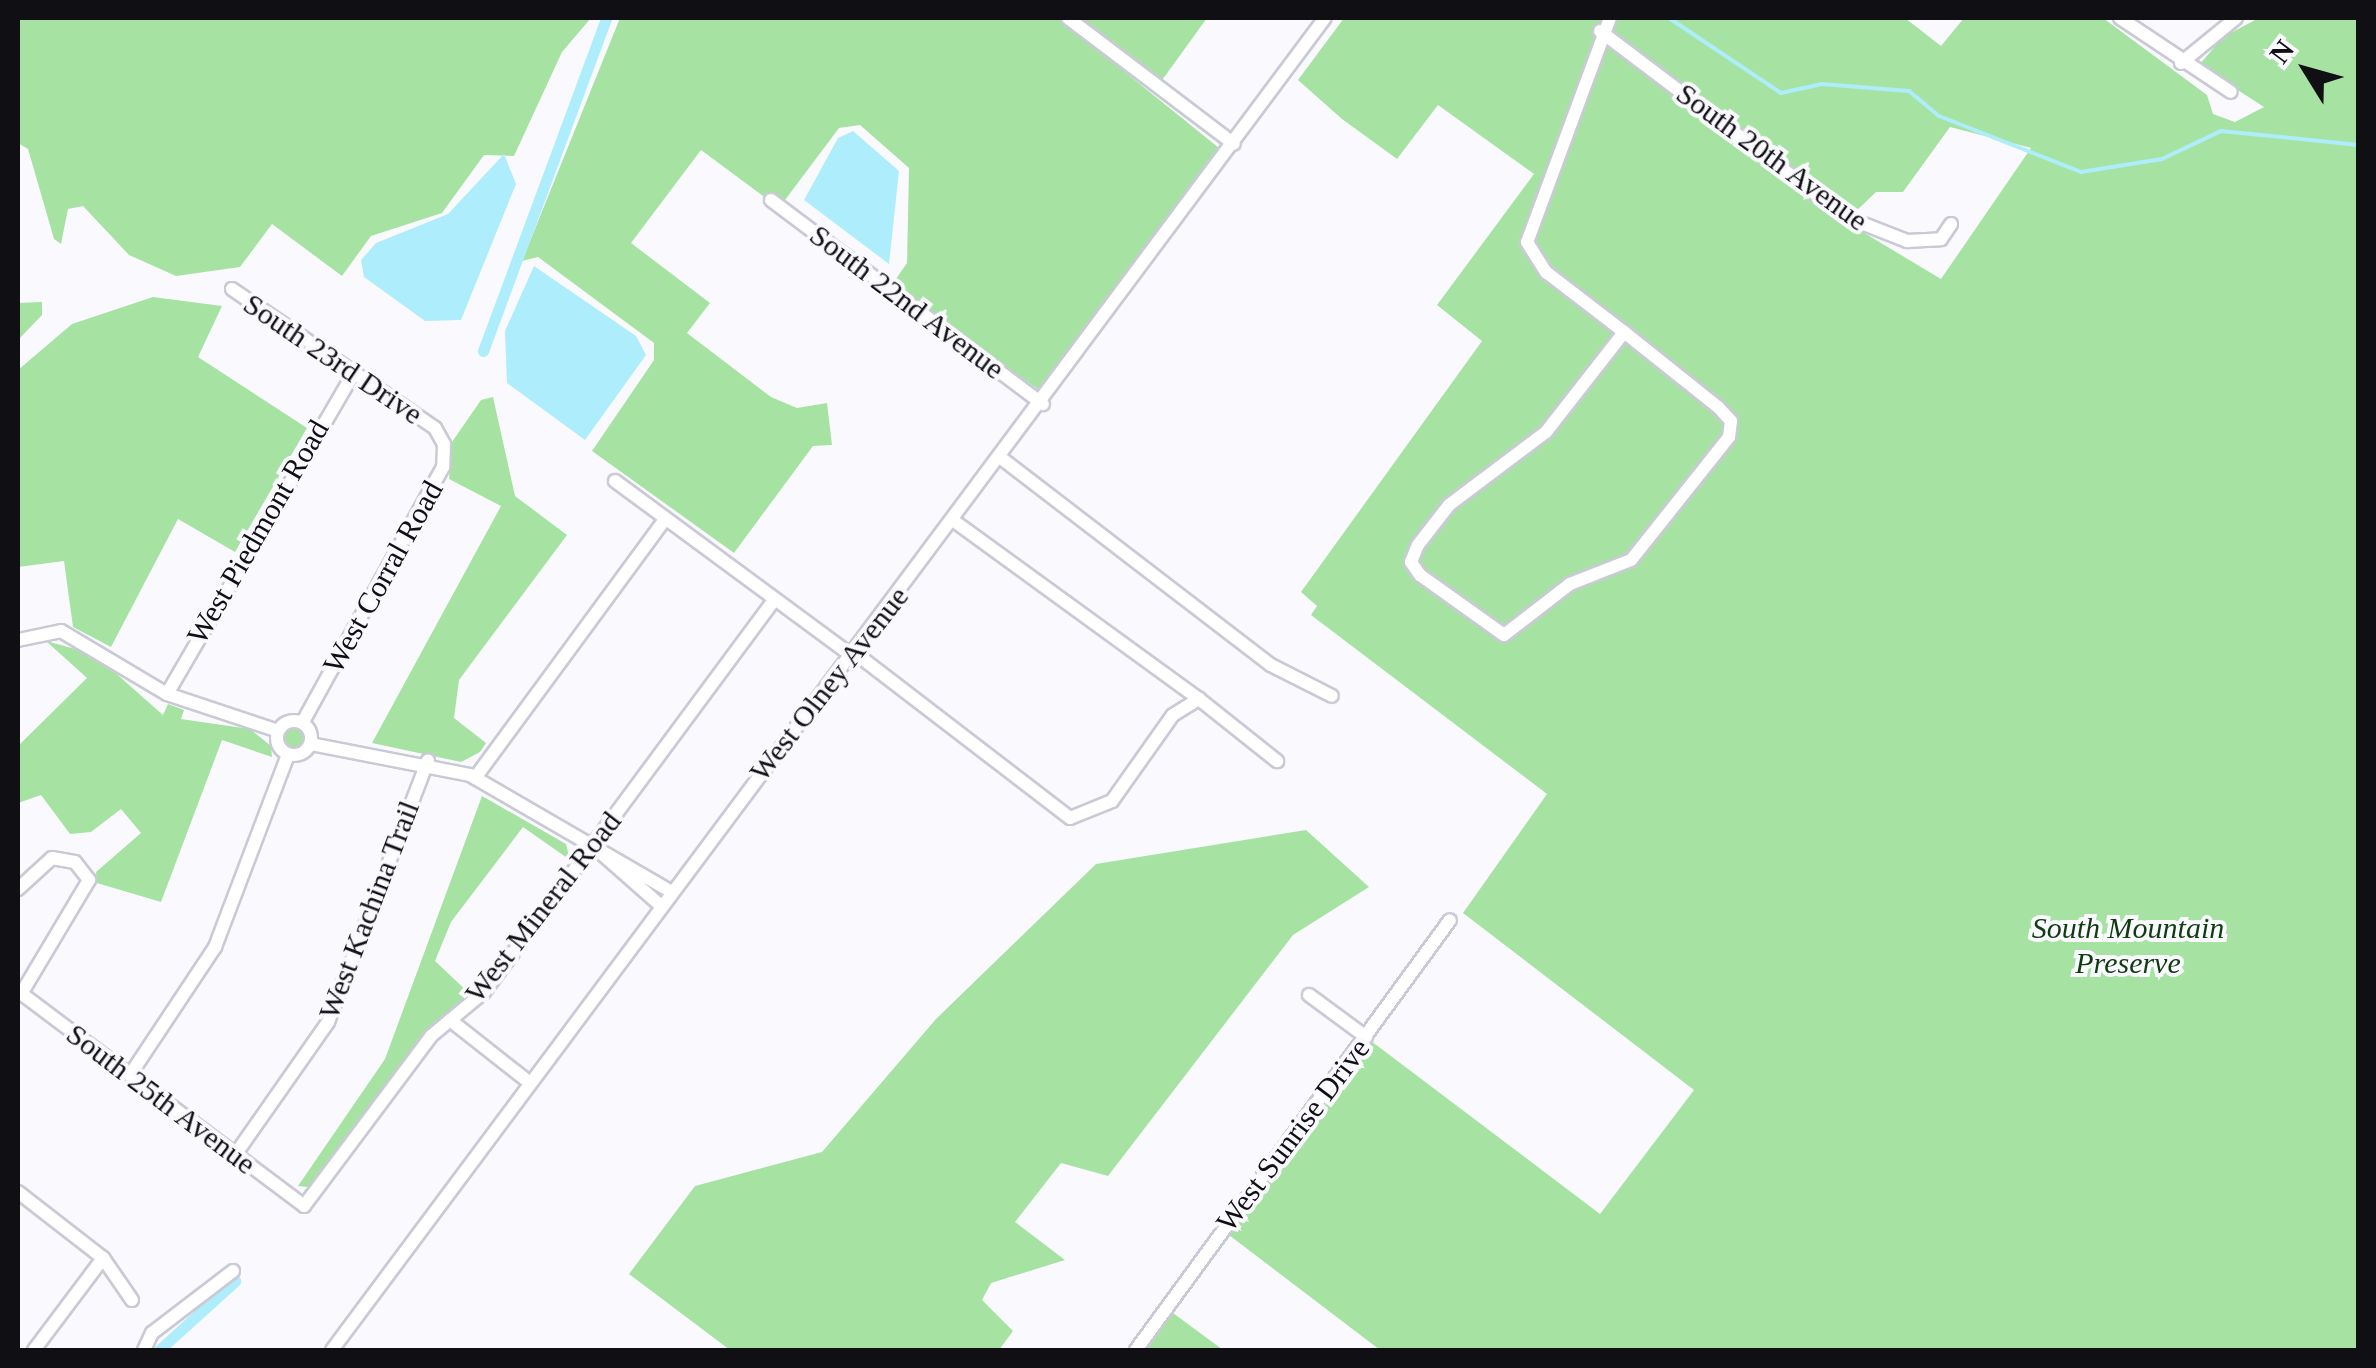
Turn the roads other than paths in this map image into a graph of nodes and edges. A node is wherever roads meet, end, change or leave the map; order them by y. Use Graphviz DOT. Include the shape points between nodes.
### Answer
graph roads {
  1 [pos="1068,18"];
  2 [pos="1325,18"];
  3 [pos="1610,18"];
  4 [pos="2120,18"];
  5 [pos="2236,18"];
  6 [pos="1600,31"];
  7 [pos="2180,63"];
  8 [pos="2231,92"];
  9 [pos="1234,144"];
  10 [pos="771,200"];
  11 [pos="1951,224"];
  12 [pos="232,289"];
  13 [pos="1624,332"];
  14 [pos="354,373"];
  15 [pos="1043,404"];
  16 [pos="435,428"];
  17 [pos="1002,458"];
  18 [pos="615,481"];
  19 [pos="665,519"];
  20 [pos="954,521"];
  21 [pos="774,600"];
  22 [pos="18,640"];
  23 [pos="853,654"];
  24 [pos="167,694"];
  25 [pos="1332,696"];
  26 [pos="1199,699"];
  27 [pos="302,723"];
  28 [pos="278,731"];
  29 [pos="310,744"];
  30 [pos="288,754"];
  31 [pos="428,760"];
  32 [pos="1277,760"];
  33 [pos="476,778"];
  34 [pos="593,846"];
  35 [pos="630,862"];
  36 [pos="621,875"];
  37 [pos="18,889"];
  38 [pos="670,892"];
  39 [pos="660,905"];
  40 [pos="1450,920"];
  41 [pos="19,993"];
  42 [pos="1309,995"];
  43 [pos="450,1020"];
  44 [pos="1366,1038"];
  45 [pos="130,1075"];
  46 [pos="526,1079"];
  47 [pos="235,1155"];
  48 [pos="18,1192"];
  49 [pos="304,1206"];
  50 [pos="104,1258"];
  51 [pos="233,1272"];
  52 [pos="132,1300"];
  53 [pos="34,1350"];
  54 [pos="144,1350"];
  55 [pos="332,1350"];
  56 [pos="1136,1350"];
  1 -- 9 [label="street"];
  2 -- 9 [label="street, West Olney Avenue"];
  3 -- 6 [label="street"];
  4 -- 7 [label="street"];
  5 -- 7 [label="street"];
  6 -- 11 [label="street, South 20th Avenue" via="1846,217 1906,242 1941,239"];
  6 -- 13 [label="street" via="1527,242 1546,272"];
  7 -- 8 [label="street"];
  9 -- 15 [label="street, West Olney Avenue"];
  10 -- 15 [label="street, South 22nd Avenue"];
  12 -- 14 [label="street, South 23rd Drive"];
  13 -- 13 [label="street" via="1732,420 1729,437 1630,560 1570,584 1504,634 1420,575 1412,562 1418,546 1449,505 1546,432"];
  14 -- 16 [label="street, South 23rd Drive"];
  14 -- 24 [label="street, West Piedmont Road"];
  15 -- 17 [label="street, West Olney Avenue"];
  16 -- 27 [label="street, West Corral Road" via="443,467"];
  17 -- 20 [label="street, West Olney Avenue"];
  17 -- 25 [label="street" via="1271,665"];
  18 -- 19 [label="street"];
  19 -- 21 [label="street"];
  19 -- 33 [label="street"];
  20 -- 23 [label="street, West Olney Avenue"];
  20 -- 26 [label="street"];
  21 -- 23 [label="street"];
  21 -- 34 [label="street, West Mineral Road"];
  22 -- 24 [label="street" via="42,632 87,642"];
  23 -- 26 [label="street" via="1070,818 1112,802 1173,715"];
  23 -- 38 [label="street, West Olney Avenue"];
  24 -- 28 [label="street"];
  26 -- 32 [label="street"];
  27 -- 28 [label="street"];
  27 -- 29 [label="street"];
  28 -- 30 [label="street"];
  29 -- 30 [label="street"];
  29 -- 31 [label="street"];
  30 -- 45 [label="street" via="216,947"];
  31 -- 33 [label="street"];
  31 -- 47 [label="street, West Kachina Trail" via="328,1022"];
  33 -- 34 [label="street"];
  34 -- 35 [label="street"];
  34 -- 36 [label="street"];
  34 -- 43 [label="street, West Mineral Road" via="484,992"];
  35 -- 36 [label="street"];
  35 -- 38 [label="street"];
  36 -- 39 [label="street"];
  37 -- 41 [label="street" via="44,862 76,862 88,893"];
  38 -- 39 [label="street, West Olney Avenue"];
  39 -- 46 [label="street, West Olney Avenue"];
  40 -- 44 [label="street, West Sunrise Drive"];
  41 -- 45 [label="street, South 25th Avenue"];
  42 -- 44 [label="street"];
  43 -- 46 [label="street"];
  43 -- 49 [label="street, West Mineral Road"];
  44 -- 56 [label="street, West Sunrise Drive"];
  45 -- 47 [label="street, South 25th Avenue"];
  46 -- 55 [label="street, West Olney Avenue"];
  47 -- 49 [label="street, South 25th Avenue"];
  48 -- 50 [label="street"];
  50 -- 52 [label="street"];
  50 -- 53 [label="street"];
  51 -- 54 [label="street" via="152,1333"];
}
